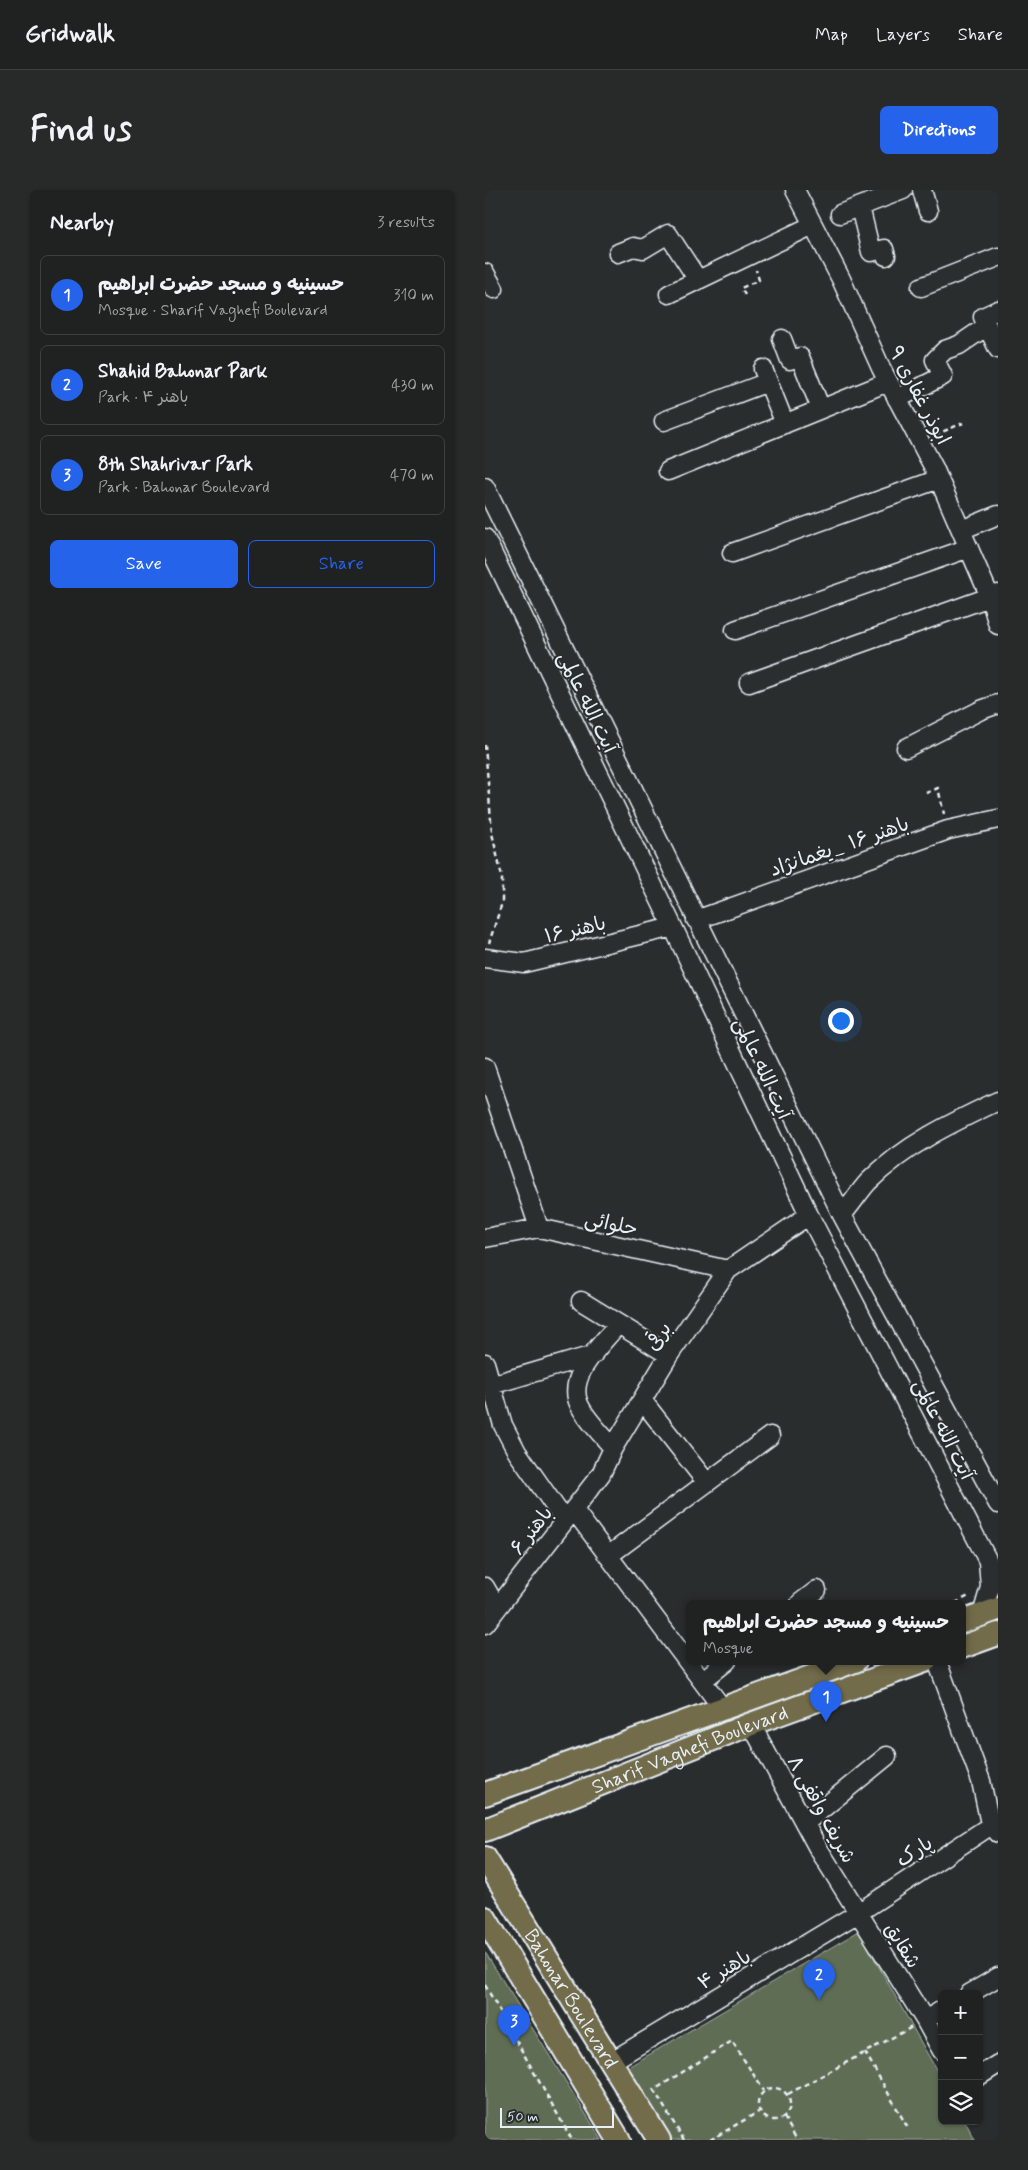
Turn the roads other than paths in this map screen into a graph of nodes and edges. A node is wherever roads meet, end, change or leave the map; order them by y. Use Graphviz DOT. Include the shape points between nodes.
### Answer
graph roads {
  1 [pos="795,190"];
  2 [pos="903,190"];
  3 [pos="922,190"];
  4 [pos="860,207"];
  5 [pos="928,211"];
  6 [pos="840,214"];
  7 [pos="813,224"];
  8 [pos="618,253"];
  9 [pos="886,256"];
  10 [pos="998,257"];
  11 [pos="485,273"];
  12 [pos="698,280"];
  13 [pos="921,287"];
  14 [pos="494,289"];
  15 [pos="669,294"];
  16 [pos="998,310"];
  17 [pos="987,326"];
  18 [pos="782,339"];
  19 [pos="998,349"];
  20 [pos="888,382"];
  21 [pos="897,399"];
  22 [pos="821,409"];
  23 [pos="664,422"];
  24 [pos="785,424"];
  25 [pos="668,471"];
  26 [pos="939,479"];
  27 [pos="485,487"];
  28 [pos="998,515"];
  29 [pos="961,530"];
  30 [pos="513,542"];
  31 [pos="489,545"];
  32 [pos="969,548"];
  33 [pos="732,553"];
  34 [pos="994,596"];
  35 [pos="998,625"];
  36 [pos="735,630"];
  37 [pos="749,683"];
  38 [pos="998,704"];
  39 [pos="906,748"];
  40 [pos="998,819"];
  41 [pos="696,920"];
  42 [pos="673,927"];
  43 [pos="486,953"];
  44 [pos="485,1067"];
  45 [pos="998,1101"];
  46 [pos="809,1215"];
  47 [pos="842,1216"];
  48 [pos="539,1228"];
  49 [pos="485,1238"];
  50 [pos="728,1270"];
  51 [pos="581,1301"];
  52 [pos="618,1324"];
  53 [pos="593,1355"];
  54 [pos="669,1355"];
  55 [pos="485,1363"];
  56 [pos="491,1385"];
  57 [pos="642,1400"];
  58 [pos="770,1436"];
  59 [pos="613,1448"];
  60 [pos="990,1473"];
  61 [pos="707,1483"];
  62 [pos="998,1504"];
  63 [pos="569,1515"];
  64 [pos="609,1556"];
  65 [pos="993,1562"];
  66 [pos="485,1587"];
  67 [pos="817,1590"];
  68 [pos="805,1600"];
  69 [pos="497,1608"];
  70 [pos="981,1615"];
  71 [pos="485,1624"];
  72 [pos="998,1634"];
  73 [pos="966,1646"];
  74 [pos="686,1661"];
  75 [pos="689,1665"];
  76 [pos="722,1665"];
  77 [pos="844,1665"];
  78 [pos="914,1665"];
  79 [pos="938,1665"];
  80 [pos="701,1681"];
  81 [pos="723,1709"];
  82 [pos="751,1724"];
  83 [pos="887,1756"];
  84 [pos="485,1794"];
  85 [pos="805,1823"];
  86 [pos="995,1829"];
  87 [pos="485,1830"];
  88 [pos="485,1858"];
  89 [pos="858,1913"];
  90 [pos="485,1918"];
  91 [pos="998,1976"];
  92 [pos="975,1990"];
  93 [pos="938,2012"];
  94 [pos="925,2020"];
  95 [pos="938,2044"];
  96 [pos="612,2061"];
  97 [pos="998,2064"];
  98 [pos="983,2073"];
  99 [pos="619,2140"];
  100 [pos="659,2140"];
  1 -- 7 [label="street, ابوذر غفاری ۹"];
  2 -- 4 [label="street"];
  3 -- 5 [label="street"];
  4 -- 6 [label="street"];
  4 -- 9 [label="street" via="871,252 883,249"];
  7 -- 12 [label="street"];
  7 -- 20 [label="street, ابوذر غفاری ۹"];
  8 -- 12 [label="street" via="633,247 643,249 668,234"];
  10 -- 13 [label="street"];
  11 -- 14 [label="street"];
  12 -- 15 [label="street"];
  16 -- 17 [label="street" via="983,317"];
  17 -- 19 [label="street"];
  17 -- 21 [label="street" via="959,345 945,350 935,360 943,376"];
  18 -- 22 [label="street" via="790,360 800,357"];
  20 -- 21 [label="street, ابوذر غفاری ۹"];
  20 -- 22 [label="street"];
  21 -- 26 [label="street, ابوذر غفاری ۹"];
  22 -- 24 [label="street"];
  23 -- 24 [label="street" via="766,376"];
  24 -- 25 [label="street"];
  26 -- 29 [label="street, ابوذر غفاری ۹"];
  26 -- 33 [label="street"];
  27 -- 30 [label="street, آیت الله عالمی"];
  28 -- 29 [label="street"];
  29 -- 32 [label="street, ابوذر غفاری ۹"];
  30 -- 31 [label="street"];
  30 -- 41 [label="street, آیت الله عالمی"];
  31 -- 42 [label="street, آیت الله عالمی"];
  32 -- 34 [label="street, ابوذر غفاری ۹"];
  32 -- 36 [label="street"];
  34 -- 35 [label="street, ابوذر غفاری ۹"];
  34 -- 37 [label="street"];
  38 -- 39 [label="street"];
  40 -- 41 [label="street, باهنر ۱۶ _یغمانژاد" via="948,830"];
  41 -- 47 [label="street, آیت الله عالمی"];
  42 -- 43 [label="street, باهنر ۱۶" via="524,963"];
  42 -- 46 [label="street, آیت الله عالمی"];
  44 -- 48 [label="street"];
  45 -- 47 [label="street" via="950,1124 900,1154 867,1183"];
  46 -- 50 [label="street, برقی"];
  46 -- 65 [label="street, آیت الله عالمی"];
  47 -- 60 [label="street, آیت الله عالمی"];
  48 -- 49 [label="street, حلوائی"];
  48 -- 50 [label="street, حلوائی"];
  50 -- 54 [label="street, برقی"];
  51 -- 52 [label="street"];
  52 -- 53 [label="street"];
  52 -- 54 [label="street"];
  53 -- 56 [label="street"];
  53 -- 59 [label="street" via="575,1390 579,1405"];
  54 -- 57 [label="street, برقی"];
  55 -- 56 [label="street"];
  56 -- 63 [label="street" via="503,1425 517,1452"];
  57 -- 59 [label="street, برقی"];
  57 -- 61 [label="street"];
  58 -- 61 [label="street"];
  59 -- 63 [label="street, برقی" via="601,1474"];
  60 -- 62 [label="street, آیت الله عالمی"];
  61 -- 64 [label="street"];
  63 -- 64 [label="street"];
  63 -- 69 [label="street, باهنر ۶"];
  64 -- 74 [label="street"];
  65 -- 70 [label="street, آیت الله عالمی" via="990,1587"];
  66 -- 69 [label="street"];
  67 -- 68 [label="street"];
  69 -- 71 [label="street, باهنر ۶"];
  72 -- 73 [label="main road"];
  75 -- 80 [label="street"];
  76 -- 80 [label="street"];
  77 -- 81 [label="main road, Sharif Vaghefi Boulevard"];
  78 -- 82 [label="main road, Sharif Vaghefi Boulevard"];
  79 -- 86 [label="street"];
  80 -- 81 [label="street"];
  81 -- 84 [label="main road, Sharif Vaghefi Boulevard"];
  82 -- 85 [label="street, شریف واقفی ۸"];
  82 -- 87 [label="main road, Sharif Vaghefi Boulevard"];
  83 -- 85 [label="street"];
  85 -- 89 [label="street, شریف واقفی ۸"];
  86 -- 89 [label="street, پارک"];
  88 -- 96 [label="main road, Bahonar Boulevard"];
  89 -- 94 [label="street, شقایق"];
  89 -- 96 [label="street, باهنر ۴"];
  90 -- 99 [label="main road, Bahonar Boulevard"];
  91 -- 92 [label="street"];
  93 -- 94 [label="street"];
  94 -- 95 [label="street, شقایق"];
  96 -- 100 [label="main road, Bahonar Boulevard"];
  97 -- 98 [label="street"];
}
